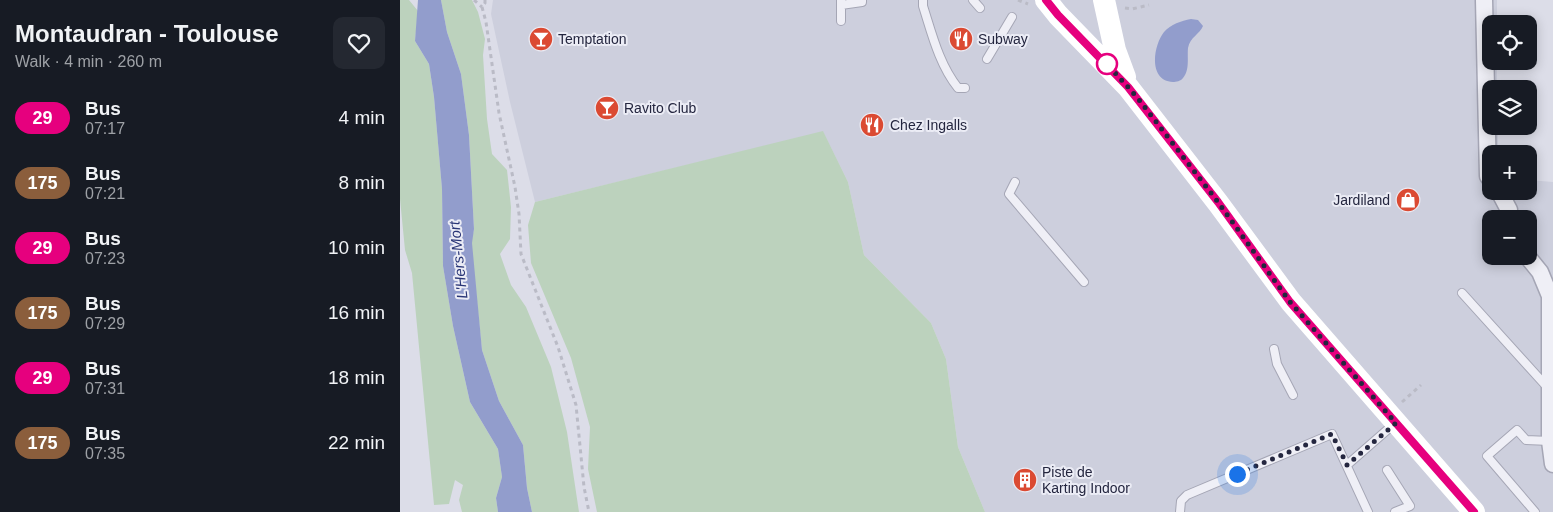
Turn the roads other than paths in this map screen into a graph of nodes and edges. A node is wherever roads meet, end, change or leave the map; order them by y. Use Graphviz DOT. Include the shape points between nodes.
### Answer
graph roads {
  1 [pos="924,0"];
  2 [pos="973,0"];
  3 [pos="1046,0"];
  4 [pos="1104,0"];
  5 [pos="1484,0"];
  6 [pos="862,1"];
  7 [pos="841,2"];
  8 [pos="980,8"];
  9 [pos="1012,17"];
  10 [pos="841,22"];
  11 [pos="988,59"];
  12 [pos="1128,87"];
  13 [pos="965,88"];
  14 [pos="1487,145"];
  15 [pos="1015,182"];
  16 [pos="1534,265"];
  17 [pos="1084,282"];
  18 [pos="1462,293"];
  19 [pos="1274,349"];
  20 [pos="1549,390"];
  21 [pos="1293,395"];
  22 [pos="1398,414"];
  23 [pos="1550,441"];
  24 [pos="1553,464"];
  25 [pos="1347,465"];
  26 [pos="1387,470"];
  27 [pos="1180,512"];
  28 [pos="1368,512"];
  29 [pos="1395,512"];
  30 [pos="1474,512"];
  31 [pos="1535,512"];
  1 -- 13 [label="lane" via="936,48 958,88"];
  2 -- 8 [label="lane"];
  3 -- 12 [label="main road"];
  4 -- 12 [label="main road" via="1115,50"];
  5 -- 14 [label="street"];
  6 -- 7 [label="lane"];
  7 -- 10 [label="lane"];
  9 -- 11 [label="lane"];
  12 -- 22 [label="main road" via="1218,202 1290,302"];
  15 -- 17 [label="lane" via="1008,194"];
  16 -- 20 [label="street" via="1550,296"];
  18 -- 20 [label="lane"];
  19 -- 21 [label="lane"];
  20 -- 23 [label="street"];
  22 -- 25 [label="lane"];
  22 -- 30 [label="main road"];
  23 -- 24 [label="street"];
  23 -- 31 [label="lane" via="1526,440 1517,430 1487,456"];
  25 -- 27 [label="lane" via="1332,434 1187,495 1181,501"];
  25 -- 28 [label="lane"];
  26 -- 29 [label="lane" via="1410,506"];
}
